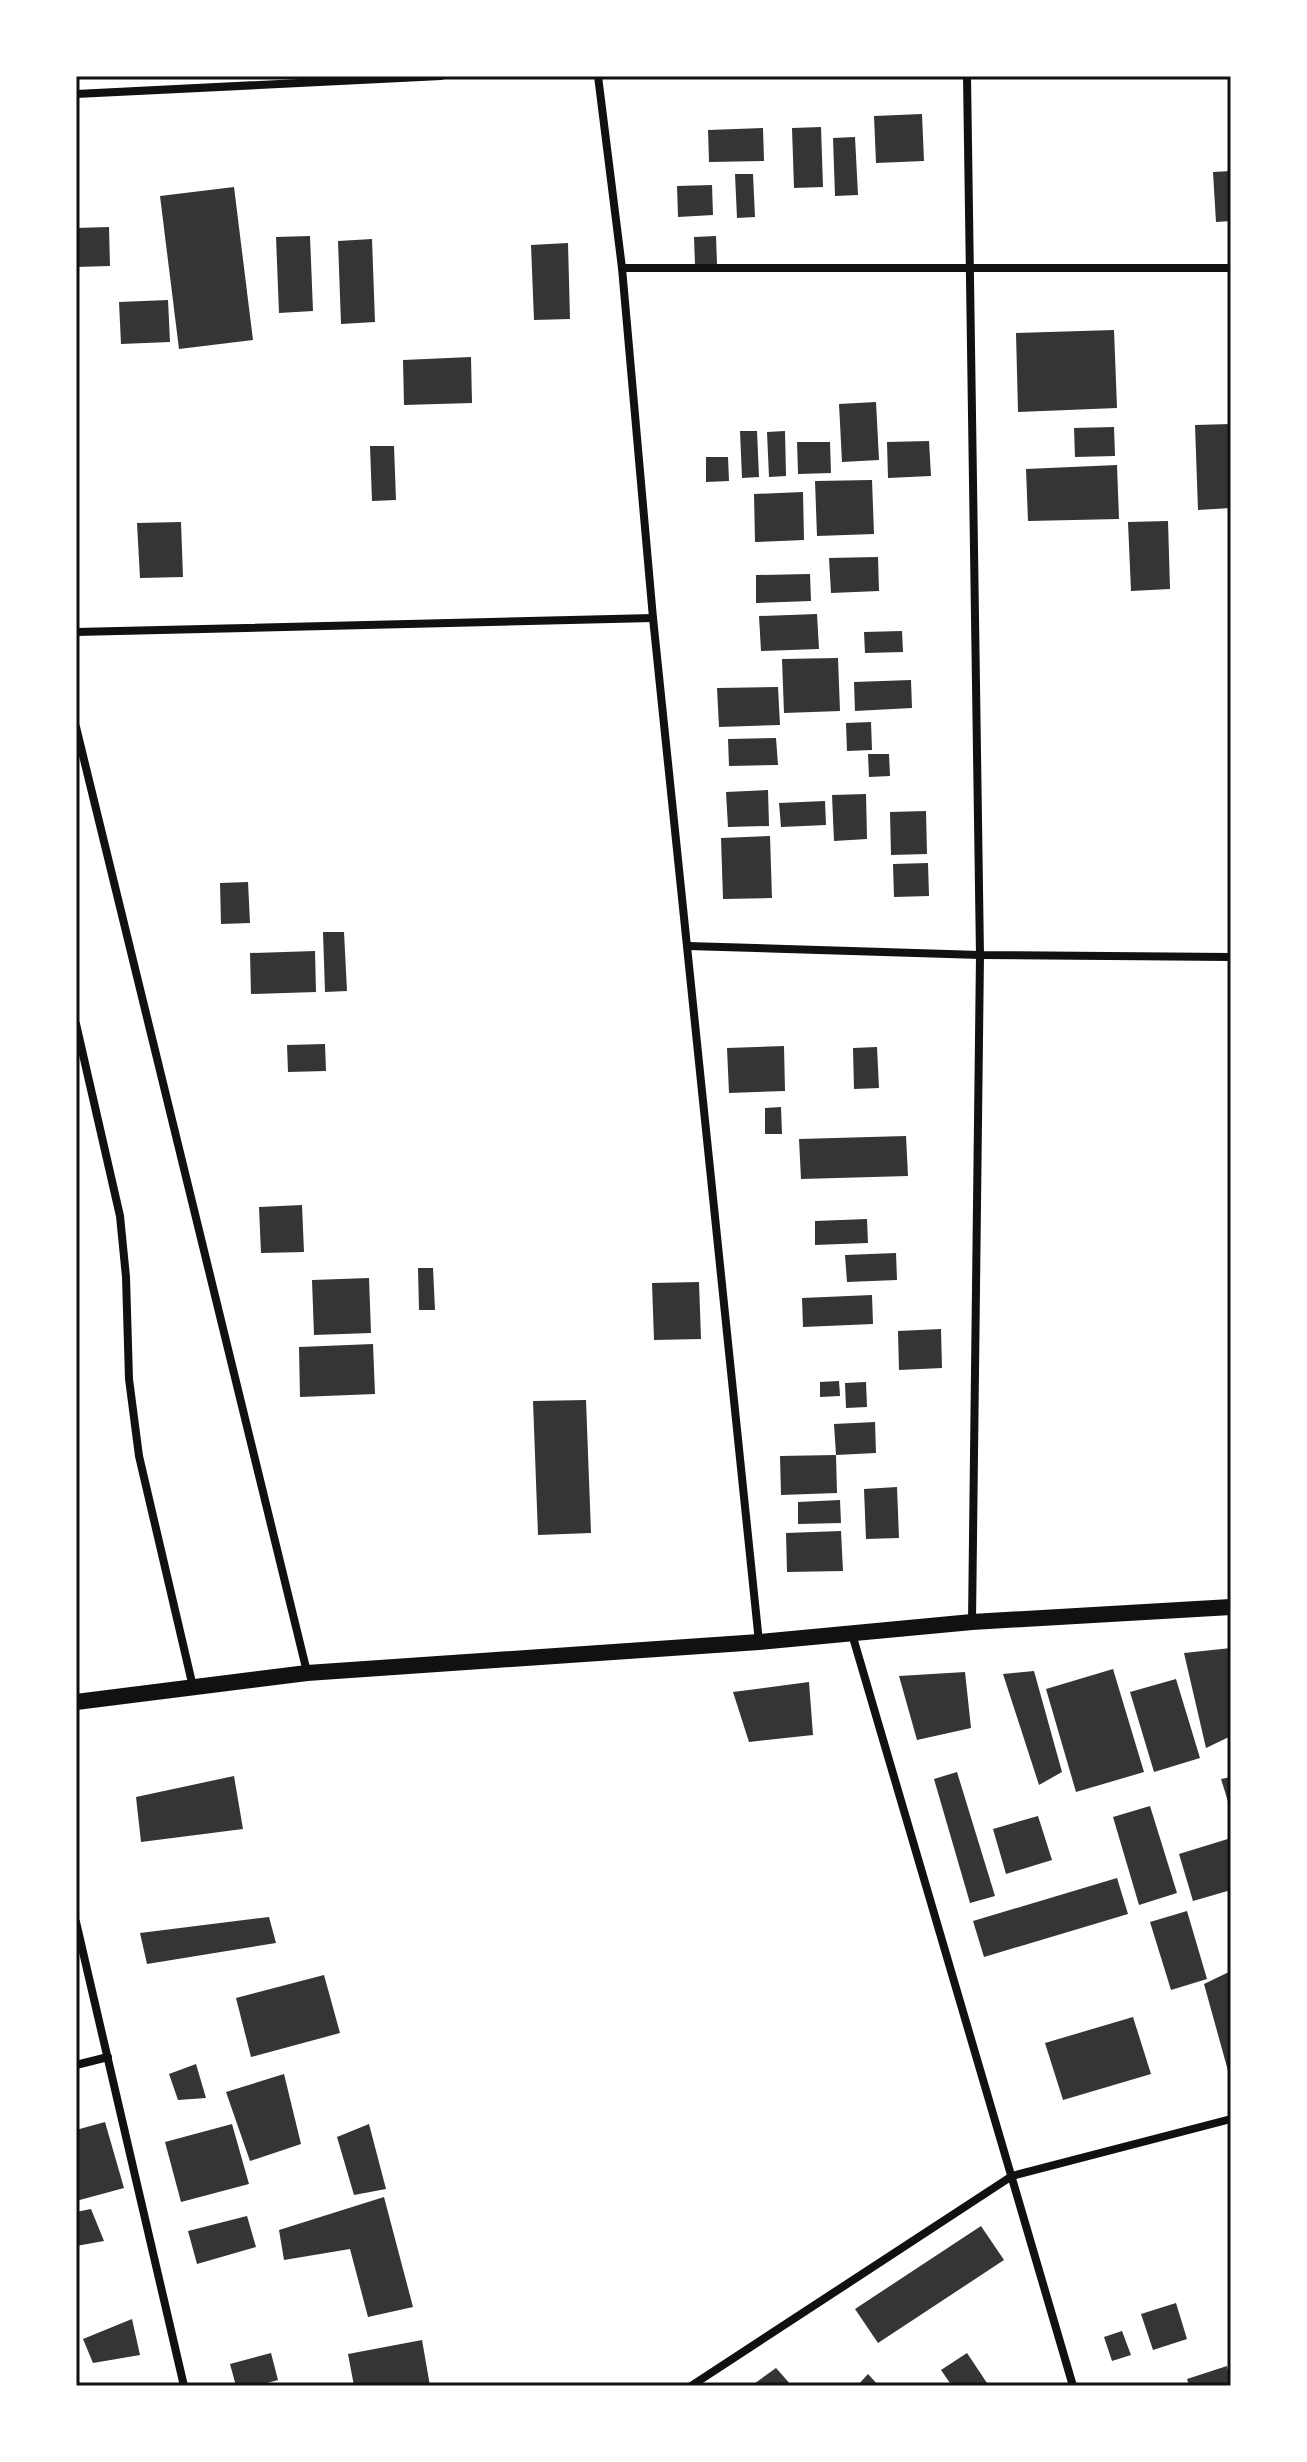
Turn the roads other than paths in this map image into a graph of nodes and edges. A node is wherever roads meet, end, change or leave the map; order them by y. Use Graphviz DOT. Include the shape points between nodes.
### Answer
graph roads {
  1 [pos="441,76"];
  2 [pos="598,76"];
  3 [pos="967,76"];
  4 [pos="76,94"];
  5 [pos="622,268"];
  6 [pos="972,268"];
  7 [pos="1231,268"];
  8 [pos="653,618"];
  9 [pos="76,632"];
  10 [pos="76,727"];
  11 [pos="688,946"];
  12 [pos="980,955"];
  13 [pos="1231,957"];
  14 [pos="76,1024"];
  15 [pos="1231,1607"];
  16 [pos="972,1622"];
  17 [pos="852,1633"];
  18 [pos="759,1642"];
  19 [pos="307,1673"];
  20 [pos="193,1687"];
  21 [pos="76,1702"];
  22 [pos="76,1922"];
  23 [pos="108,2057"];
  24 [pos="76,2065"];
  25 [pos="1231,2119"];
  26 [pos="1012,2176"];
  27 [pos="184,2386"];
  28 [pos="691,2386"];
  29 [pos="1073,2386"];
  1 -- 4 [label="street"];
  2 -- 5 [label="street"];
  3 -- 6 [label="street"];
  5 -- 6 [label="street"];
  5 -- 8 [label="street"];
  6 -- 7 [label="street"];
  6 -- 12 [label="street"];
  8 -- 9 [label="street"];
  8 -- 11 [label="street"];
  10 -- 19 [label="street"];
  11 -- 12 [label="street"];
  11 -- 18 [label="street"];
  12 -- 13 [label="street"];
  12 -- 16 [label="street"];
  14 -- 20 [label="street" via="120,1216 139,1456"];
  15 -- 16 [label="main road"];
  16 -- 17 [label="main road"];
  17 -- 18 [label="main road"];
  17 -- 26 [label="street"];
  18 -- 19 [label="main road"];
  19 -- 20 [label="main road"];
  20 -- 21 [label="main road"];
  22 -- 23 [label="street"];
  23 -- 24 [label="street"];
  23 -- 27 [label="street"];
  25 -- 26 [label="street"];
  26 -- 28 [label="street"];
  26 -- 29 [label="street"];
}
